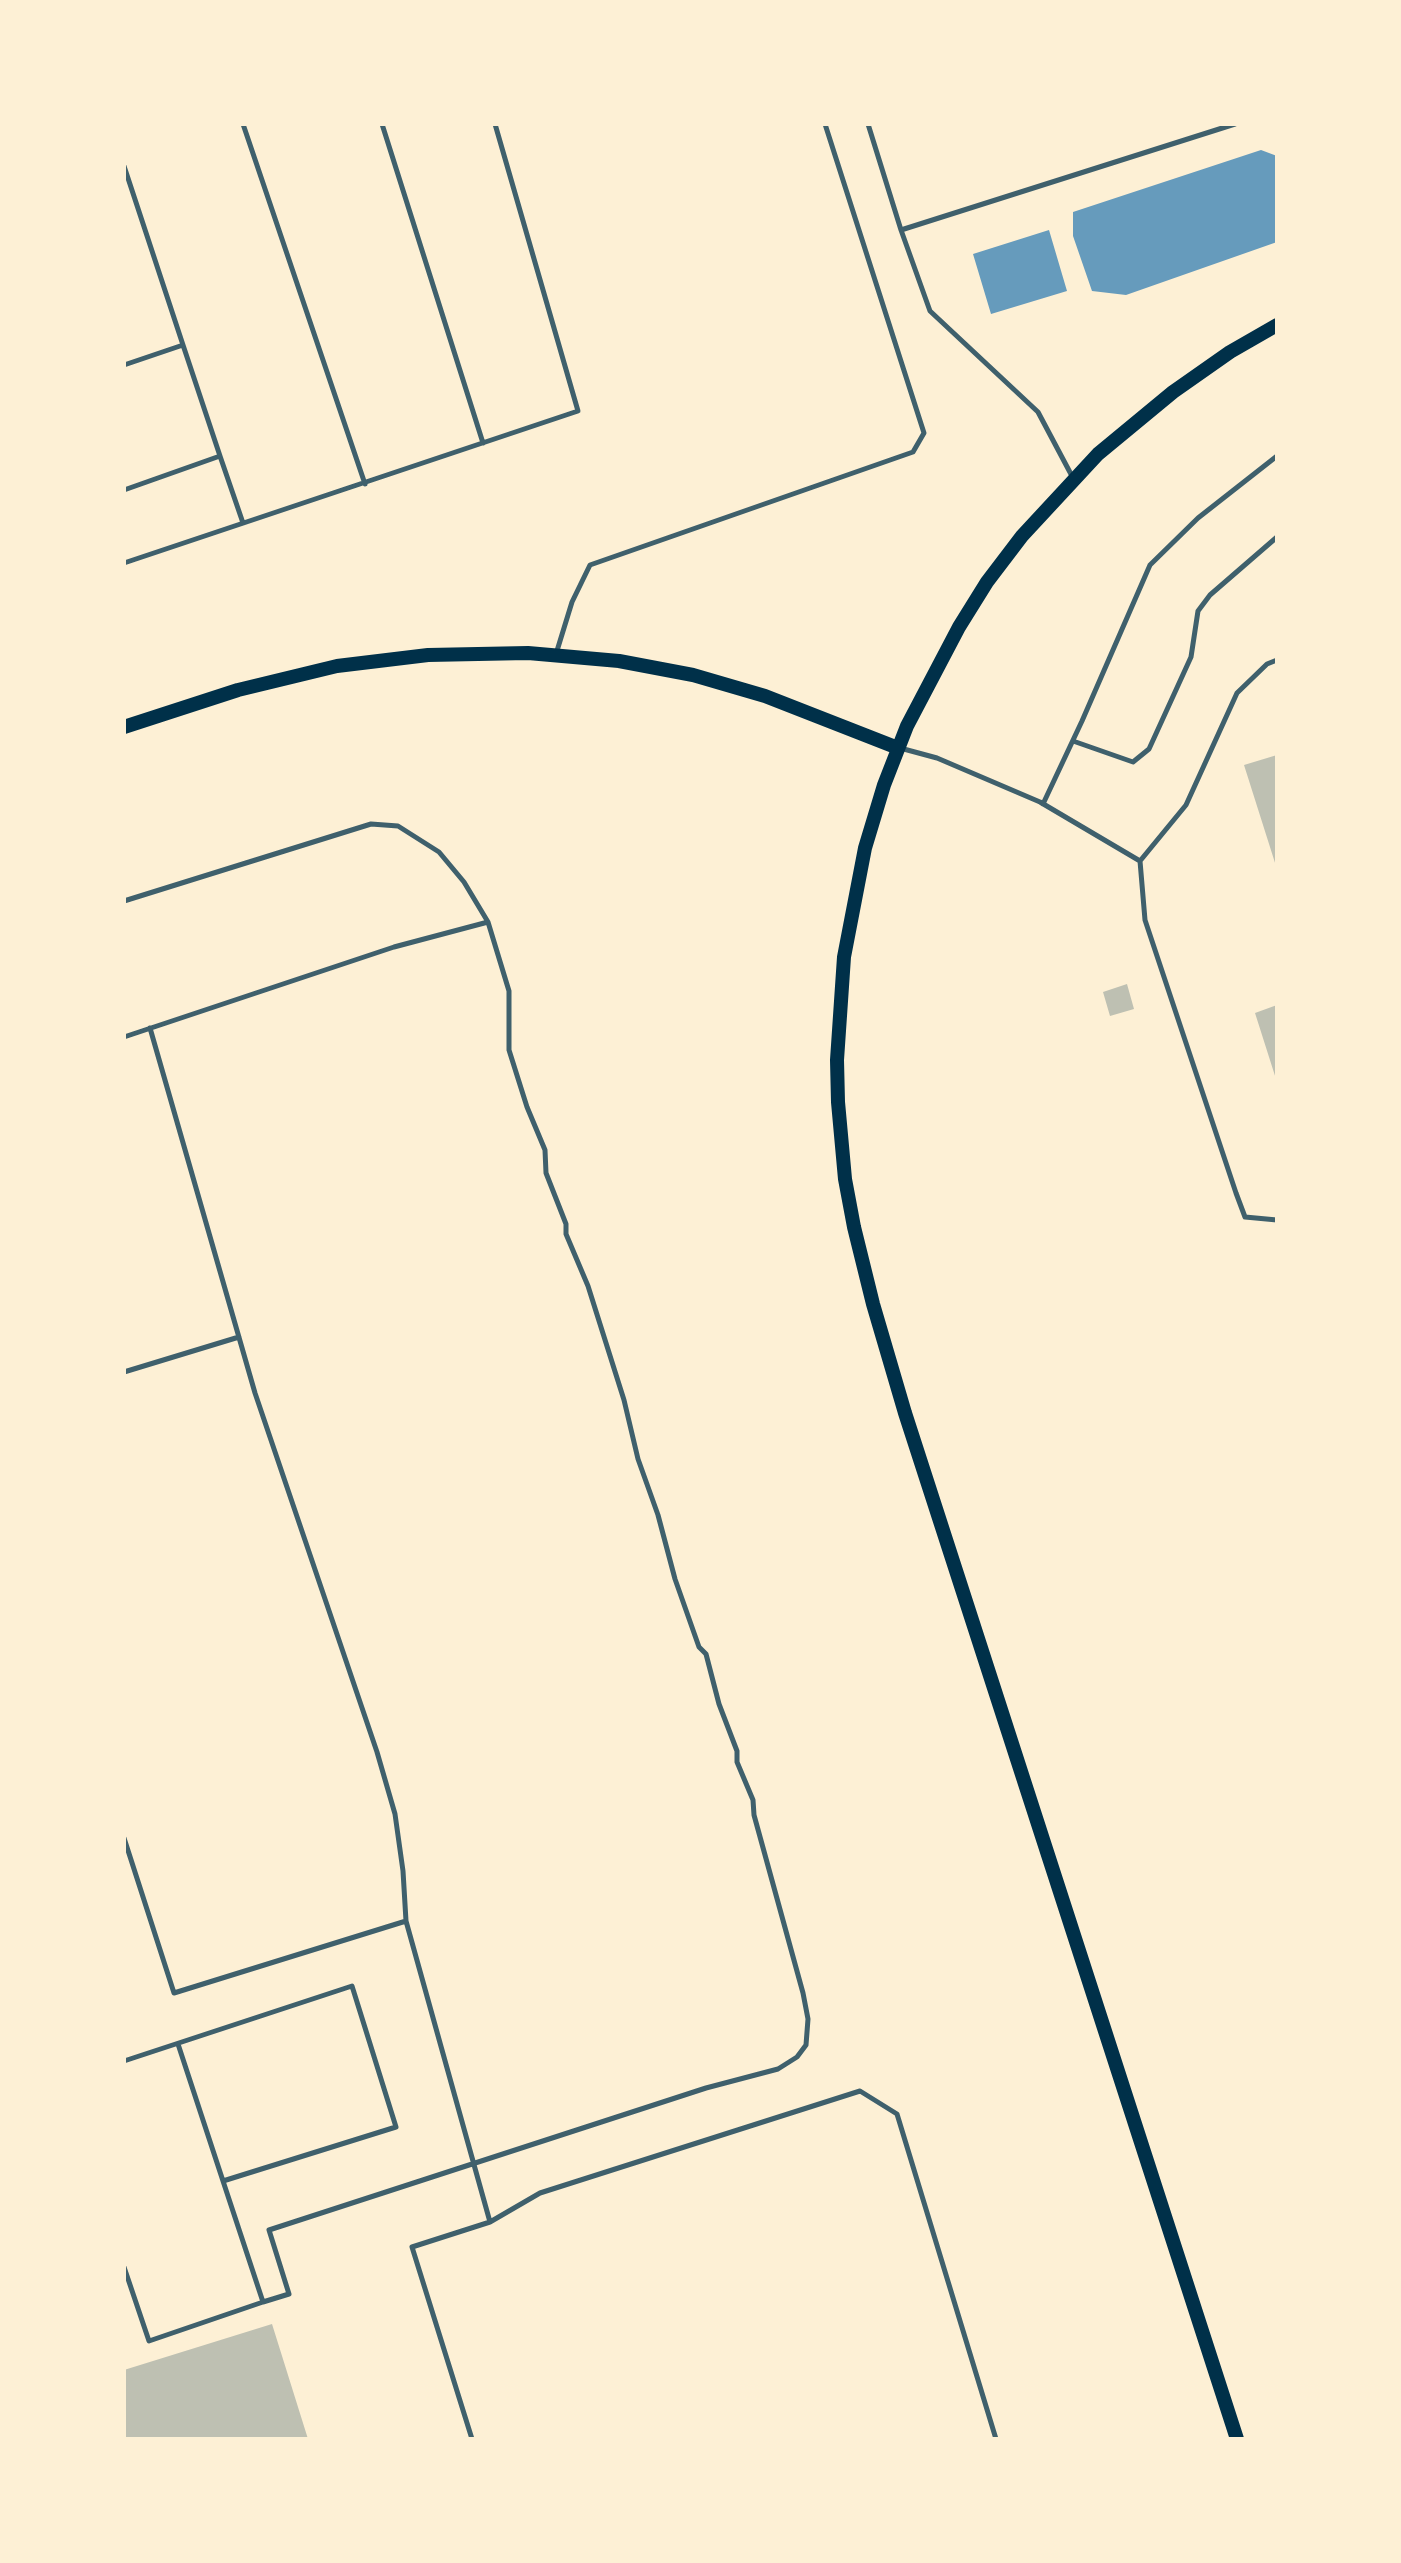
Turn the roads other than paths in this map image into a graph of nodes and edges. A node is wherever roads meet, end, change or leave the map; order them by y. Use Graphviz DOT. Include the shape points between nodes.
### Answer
graph roads {
  1 [pos="243,124"];
  2 [pos="382,124"];
  3 [pos="495,124"];
  4 [pos="825,124"];
  5 [pos="868,124"];
  6 [pos="1235,124"];
  7 [pos="124,166"];
  8 [pos="901,230"];
  9 [pos="1277,325"];
  10 [pos="183,345"];
  11 [pos="124,365"];
  12 [pos="483,443"];
  13 [pos="220,456"];
  14 [pos="1277,456"];
  15 [pos="1073,478"];
  16 [pos="365,484"];
  17 [pos="124,490"];
  18 [pos="243,523"];
  19 [pos="1277,537"];
  20 [pos="124,563"];
  21 [pos="556,654"];
  22 [pos="1277,660"];
  23 [pos="124,727"];
  24 [pos="1073,741"];
  25 [pos="898,748"];
  26 [pos="1043,804"];
  27 [pos="1140,862"];
  28 [pos="124,901"];
  29 [pos="488,922"];
  30 [pos="150,1028"];
  31 [pos="124,1037"];
  32 [pos="1277,1220"];
  33 [pos="239,1337"];
  34 [pos="124,1372"];
  35 [pos="124,1838"];
  36 [pos="406,1921"];
  37 [pos="178,2044"];
  38 [pos="124,2062"];
  39 [pos="473,2164"];
  40 [pos="223,2181"];
  41 [pos="490,2222"];
  42 [pos="124,2267"];
  43 [pos="264,2302"];
  44 [pos="472,2439"];
  45 [pos="996,2439"];
  46 [pos="1237,2439"];
  1 -- 16 [label="lane"];
  2 -- 12 [label="lane"];
  3 -- 12 [label="lane" via="578,411"];
  4 -- 21 [label="lane" via="924,433 914,452 590,565 572,602"];
  5 -- 8 [label="lane"];
  6 -- 8 [label="lane"];
  7 -- 10 [label="lane"];
  8 -- 15 [label="lane" via="930,311 1038,412"];
  9 -- 15 [label="main road" via="1164,398"];
  10 -- 11 [label="lane"];
  10 -- 13 [label="lane"];
  12 -- 16 [label="lane"];
  13 -- 17 [label="lane"];
  13 -- 18 [label="lane"];
  14 -- 24 [label="lane" via="1198,519 1150,565"];
  15 -- 25 [label="main road" via="972,605"];
  16 -- 18 [label="lane"];
  18 -- 20 [label="lane"];
  19 -- 24 [label="lane" via="1210,594 1198,611 1191,657 1149,749 1133,762"];
  21 -- 23 [label="main road" via="461,653 337,666 238,690"];
  21 -- 25 [label="main road" via="631,663 717,681"];
  22 -- 27 [label="lane" via="1237,693 1186,805"];
  24 -- 26 [label="lane"];
  25 -- 26 [label="lane" via="937,758"];
  25 -- 46 [label="main road" via="862,860 840,988 838,1102 854,1227 905,1413"];
  26 -- 27 [label="lane"];
  27 -- 32 [label="lane" via="1146,920 1245,1217"];
  28 -- 29 [label="lane" via="371,824 398,826 439,852"];
  29 -- 30 [label="lane" via="394,947"];
  29 -- 39 [label="lane" via="509,991 509,1050 624,1400 675,1579 699,1647 706,1654 737,1762 753,1800 808,2019 806,2045 778,2069"];
  30 -- 31 [label="lane"];
  30 -- 33 [label="lane"];
  33 -- 34 [label="lane"];
  33 -- 36 [label="lane" via="391,1802"];
  35 -- 36 [label="lane" via="174,1993"];
  36 -- 39 [label="lane"];
  37 -- 38 [label="lane"];
  37 -- 40 [label="lane"];
  37 -- 40 [label="lane" via="352,1986 396,2127"];
  39 -- 41 [label="lane"];
  39 -- 43 [label="lane" via="269,2230 289,2294"];
  40 -- 43 [label="lane"];
  41 -- 44 [label="lane" via="412,2247"];
  41 -- 45 [label="lane" via="540,2193 860,2091 897,2114"];
  42 -- 43 [label="lane" via="149,2341"];
}
